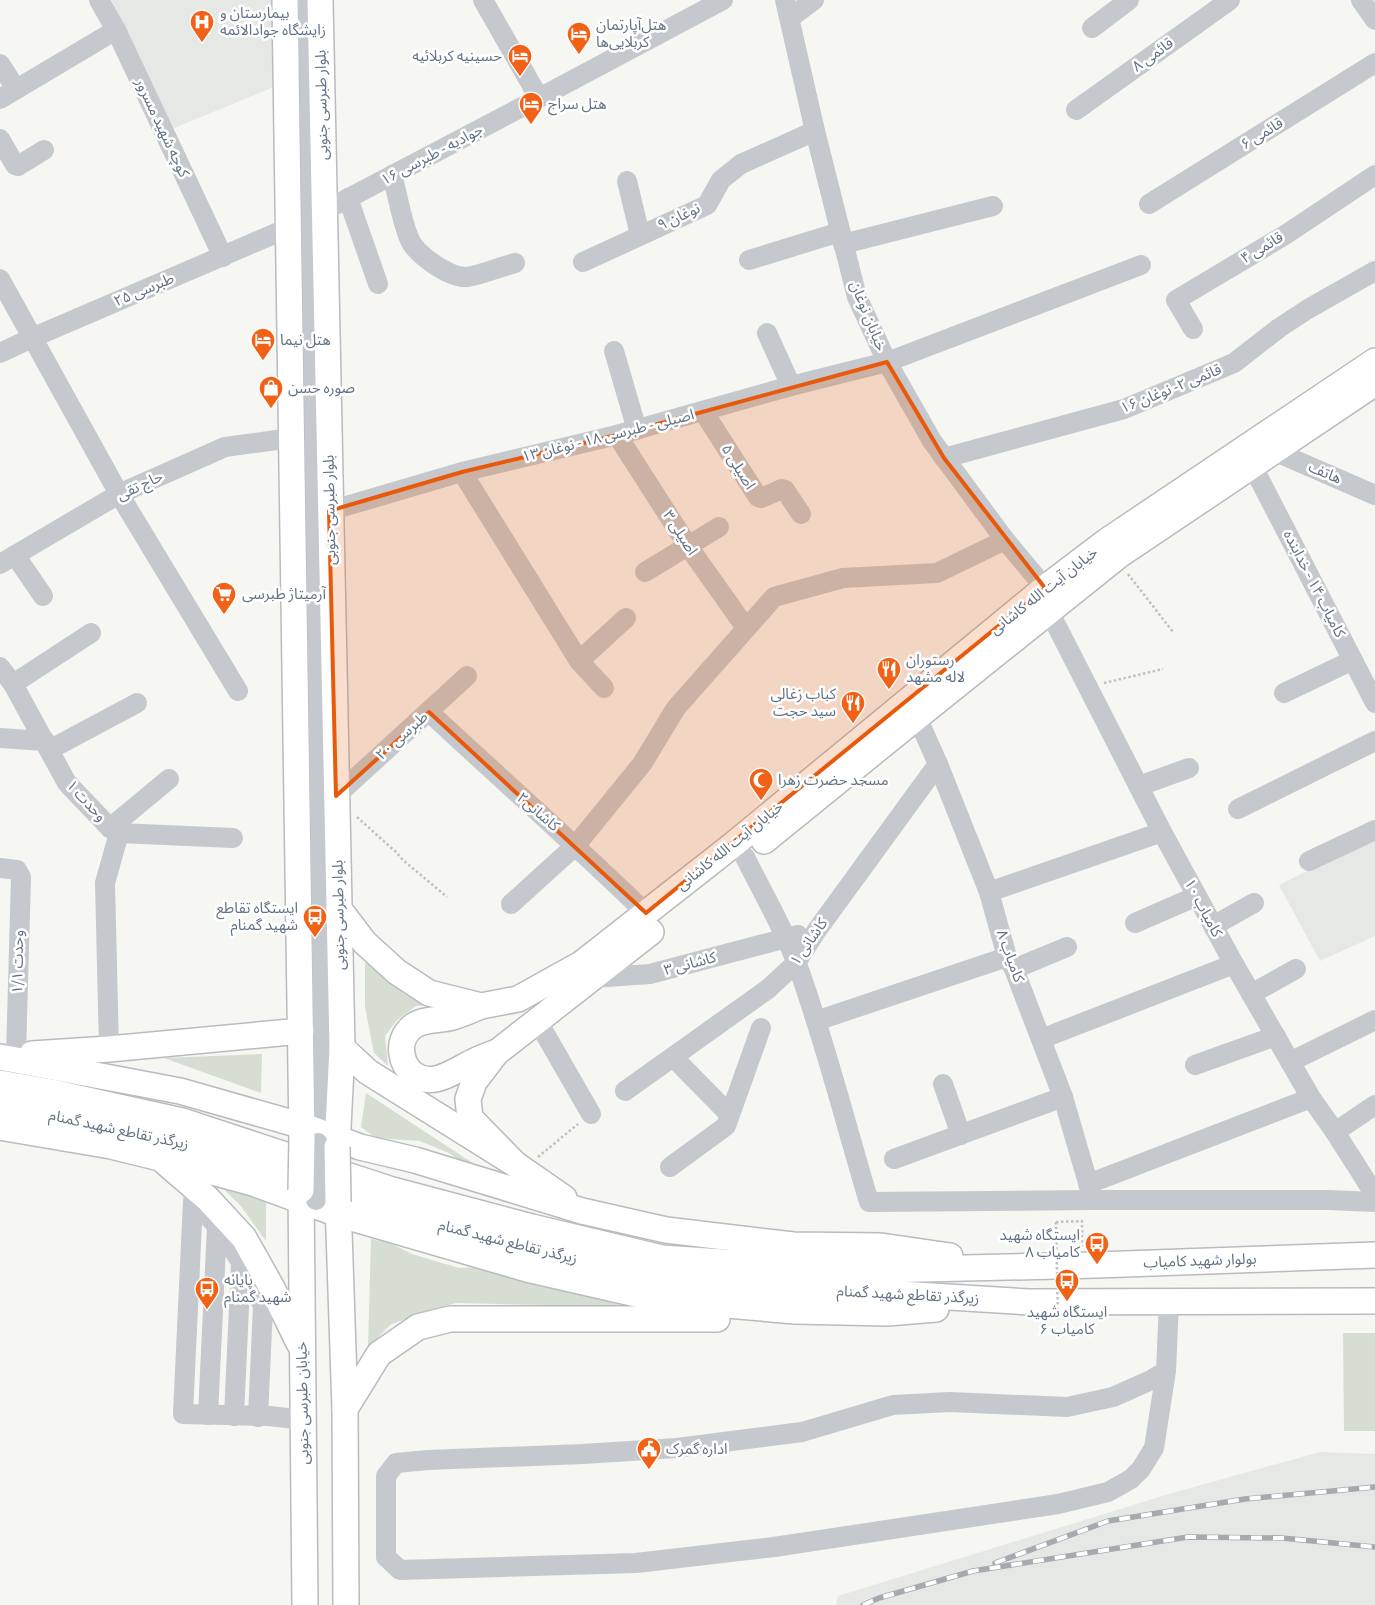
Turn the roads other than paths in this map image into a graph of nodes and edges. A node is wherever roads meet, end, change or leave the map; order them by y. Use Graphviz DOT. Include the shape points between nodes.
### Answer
graph roads {
  1 [pos="99,0"];
  2 [pos="285,0"];
  3 [pos="300,0"];
  4 [pos="308,0"];
  5 [pos="320,0"];
  6 [pos="483,0"];
  7 [pos="723,0"];
  8 [pos="814,0"];
  9 [pos="1129,0"];
  10 [pos="1230,0"];
  11 [pos="1361,0"];
  12 [pos="788,9"];
  13 [pos="1375,20"];
  14 [pos="1092,28"];
  15 [pos="116,30"];
  16 [pos="1375,63"];
  17 [pos="0,64"];
  18 [pos="8,94"];
  19 [pos="540,98"];
  20 [pos="1076,110"];
  21 [pos="815,131"];
  22 [pos="0,139"];
  23 [pos="44,150"];
  24 [pos="392,175"];
  25 [pos="1375,175"];
  26 [pos="627,182"];
  27 [pos="348,198"];
  28 [pos="1148,204"];
  29 [pos="993,206"];
  30 [pos="324,211"];
  31 [pos="288,228"];
  32 [pos="640,235"];
  33 [pos="842,238"];
  34 [pos="223,257"];
  35 [pos="750,260"];
  36 [pos="583,262"];
  37 [pos="514,263"];
  38 [pos="1141,265"];
  39 [pos="1375,270"];
  40 [pos="0,279"];
  41 [pos="378,284"];
  42 [pos="1193,329"];
  43 [pos="767,333"];
  44 [pos="34,337"];
  45 [pos="614,351"];
  46 [pos="0,353"];
  47 [pos="1375,361"];
  48 [pos="887,362"];
  49 [pos="1375,383"];
  50 [pos="791,386"];
  51 [pos="703,411"];
  52 [pos="637,430"];
  53 [pos="617,435"];
  54 [pos="291,438"];
  55 [pos="1269,444"];
  56 [pos="944,458"];
  57 [pos="1252,465"];
  58 [pos="462,472"];
  59 [pos="119,494"];
  60 [pos="1375,495"];
  61 [pos="329,511"];
  62 [pos="802,514"];
  63 [pos="718,527"];
  64 [pos="1005,540"];
  65 [pos="688,546"];
  66 [pos="8,559"];
  67 [pos="645,572"];
  68 [pos="43,596"];
  69 [pos="1047,599"];
  70 [pos="626,618"];
  71 [pos="746,628"];
  72 [pos="91,632"];
  73 [pos="1353,660"];
  74 [pos="579,661"];
  75 [pos="0,667"];
  76 [pos="468,676"];
  77 [pos="13,684"];
  78 [pos="604,688"];
  79 [pos="238,691"];
  80 [pos="1372,691"];
  81 [pos="1284,693"];
  82 [pos="137,703"];
  83 [pos="429,712"];
  84 [pos="917,717"];
  85 [pos="0,738"];
  86 [pos="1375,741"];
  87 [pos="47,745"];
  88 [pos="938,764"];
  89 [pos="1189,768"];
  90 [pos="169,779"];
  91 [pos="1139,786"];
  92 [pos="336,804"];
  93 [pos="1238,808"];
  94 [pos="115,830"];
  95 [pos="1375,830"];
  96 [pos="1162,832"];
  97 [pos="233,838"];
  98 [pos="576,845"];
  99 [pos="745,857"];
  100 [pos="1308,861"];
  101 [pos="9,869"];
  102 [pos="989,892"];
  103 [pos="1197,896"];
  104 [pos="1254,903"];
  105 [pos="511,904"];
  106 [pos="339,909"];
  107 [pos="646,913"];
  108 [pos="1135,923"];
  109 [pos="1213,926"];
  110 [pos="817,930"];
  111 [pos="786,938"];
  112 [pos="1067,947"];
  113 [pos="796,963"];
  114 [pos="1010,963"];
  115 [pos="1234,964"];
  116 [pos="1296,969"];
  117 [pos="593,978"];
  118 [pos="1251,994"];
  119 [pos="482,1006"];
  120 [pos="537,1020"];
  121 [pos="1375,1020"];
  122 [pos="816,1021"];
  123 [pos="761,1028"];
  124 [pos="301,1031"];
  125 [pos="1276,1036"];
  126 [pos="1041,1039"];
  127 [pos="342,1048"];
  128 [pos="109,1049"];
  129 [pos="496,1053"];
  130 [pos="5,1056"];
  131 [pos="674,1058"];
  132 [pos="1290,1062"];
  133 [pos="1195,1065"];
  134 [pos="0,1083"];
  135 [pos="943,1084"];
  136 [pos="625,1091"];
  137 [pos="1063,1097"];
  138 [pos="1311,1098"];
  139 [pos="1375,1105"];
  140 [pos="0,1107"];
  141 [pos="591,1114"];
  142 [pos="729,1114"];
  143 [pos="0,1127"];
  144 [pos="1335,1132"];
  145 [pos="961,1135"];
  146 [pos="321,1138"];
  147 [pos="160,1158"];
  148 [pos="894,1159"];
  149 [pos="519,1167"];
  150 [pos="670,1167"];
  151 [pos="1090,1192"];
  152 [pos="1375,1195"];
  153 [pos="193,1201"];
  154 [pos="1375,1202"];
  155 [pos="319,1203"];
  156 [pos="582,1211"];
  157 [pos="217,1226"];
  158 [pos="1375,1255"];
  159 [pos="242,1262"];
  160 [pos="1024,1266"];
  161 [pos="1375,1301"];
  162 [pos="1029,1302"];
  163 [pos="1169,1302"];
  164 [pos="795,1311"];
  165 [pos="303,1350"];
  166 [pos="1166,1371"];
  167 [pos="345,1409"];
  168 [pos="208,1415"];
  169 [pos="234,1416"];
  170 [pos="258,1417"];
  171 [pos="304,1420"];
  172 [pos="305,1605"];
  173 [pos="346,1605"];
  1 -- 15 [label="street, کوچه شهید مسرور"];
  2 -- 31 [label="main road"];
  3 -- 146 [label="street"];
  4 -- 146 [label="street"];
  5 -- 30 [label="main road, بلوار طبرسی جنوبی"];
  6 -- 19 [label="street"];
  7 -- 19 [label="street, جوادیه - طبرسی ۱۶"];
  8 -- 12 [label="street"];
  9 -- 14 [label="street"];
  10 -- 20 [label="street, قائمی ۸"];
  11 -- 13 [label="street"];
  12 -- 21 [label="street, خیابان نوغان"];
  15 -- 18 [label="street"];
  15 -- 34 [label="street, کوچه شهید مسرور"];
  16 -- 28 [label="street, قائمی ۶"];
  17 -- 18 [label="street"];
  19 -- 24 [label="street, جوادیه - طبرسی ۱۶"];
  21 -- 32 [label="street, نوغان ۹" via="741,164 721,180 707,204"];
  21 -- 33 [label="street, خیابان نوغان"];
  22 -- 23 [label="street" via="18,166"];
  24 -- 27 [label="street, جوادیه - طبرسی ۱۶"];
  24 -- 37 [label="street" via="409,240 416,250 440,269 452,275 467,276"];
  25 -- 42 [label="street, قائمی ۴" via="1285,235 1176,300"];
  26 -- 32 [label="street"];
  27 -- 30 [label="street, جوادیه - طبرسی ۱۶"];
  27 -- 41 [label="street"];
  29 -- 33 [label="street"];
  30 -- 61 [label="main road, بلوار طبرسی جنوبی"];
  31 -- 34 [label="street, طبرسی ۲۵"];
  31 -- 54 [label="main road"];
  32 -- 36 [label="street, نوغان ۹"];
  33 -- 35 [label="street"];
  33 -- 48 [label="street, خیابان نوغان" via="857,297"];
  34 -- 44 [label="street, طبرسی ۲۵"];
  38 -- 48 [label="street, اصیلی - طبرسی ۱۸ - نوغان ۱۳"];
  39 -- 56 [label="street, قائمی ۲- نوغان ۱۶" via="1279,328 1234,363 1124,409"];
  40 -- 44 [label="street"];
  43 -- 50 [label="street"];
  44 -- 46 [label="street, طبرسی ۲۵"];
  44 -- 59 [label="street"];
  45 -- 52 [label="street"];
  47 -- 55 [label="main road, خیابان آیت الله کاشانی"];
  48 -- 50 [label="street, اصیلی - طبرسی ۱۸ - نوغان ۱۳"];
  48 -- 56 [label="street, خیابان نوغان"];
  49 -- 55 [label="main road, خیابان آیت الله کاشانی"];
  50 -- 51 [label="street, اصیلی - طبرسی ۱۸ - نوغان ۱۳"];
  51 -- 52 [label="street, اصیلی - طبرسی ۱۸ - نوغان ۱۳"];
  51 -- 62 [label="street, اصیلی ۵" via="756,495 761,498 782,488"];
  52 -- 53 [label="street, اصیلی - طبرسی ۱۸ - نوغان ۱۳"];
  53 -- 58 [label="street, اصیلی - طبرسی ۱۸ - نوغان ۱۳"];
  53 -- 65 [label="street, اصیلی ۳"];
  54 -- 59 [label="street, حاج تقی" via="225,447"];
  54 -- 124 [label="main road"];
  55 -- 57 [label="main road, خیابان آیت الله کاشانی"];
  55 -- 60 [label="street, هاتف"];
  55 -- 69 [label="main road, خیابان آیت الله کاشانی" via="1107,541"];
  56 -- 64 [label="street, خیابان نوغان"];
  57 -- 69 [label="main road, خیابان آیت الله کاشانی" via="1116,558"];
  57 -- 73 [label="street, کامیاب ۱۴ - خدابنده"];
  58 -- 61 [label="street, اصیلی - طبرسی ۱۸ - نوغان ۱۳"];
  58 -- 74 [label="street"];
  59 -- 66 [label="street, حاج تقی"];
  59 -- 79 [label="street"];
  61 -- 92 [label="main road, بلوار طبرسی جنوبی"];
  63 -- 65 [label="street"];
  64 -- 69 [label="street, خیابان نوغان"];
  64 -- 71 [label="street" via="937,573 843,578 774,597"];
  65 -- 67 [label="street"];
  65 -- 71 [label="street, اصیلی ۳"];
  66 -- 68 [label="street"];
  69 -- 84 [label="main road, خیابان آیت الله کاشانی"];
  69 -- 91 [label="street, کامیاب ۱۰"];
  69 -- 107 [label="main road, خیابان آیت الله کاشانی"];
  70 -- 74 [label="street"];
  71 -- 98 [label="street" via="676,708 642,764"];
  72 -- 77 [label="street"];
  73 -- 80 [label="street, کامیاب ۱۴ - خدابنده"];
  73 -- 81 [label="street"];
  74 -- 78 [label="street"];
  75 -- 77 [label="street, وحدت ۱"];
  76 -- 83 [label="street, طبرسی ۲۰"];
  77 -- 87 [label="street, وحدت ۱"];
  82 -- 87 [label="street"];
  83 -- 92 [label="street, طبرسی ۲۰"];
  83 -- 98 [label="street, کاشانی۲"];
  84 -- 88 [label="street, کامیاب ۸"];
  84 -- 99 [label="main road, خیابان آیت الله کاشانی"];
  85 -- 87 [label="street"];
  86 -- 93 [label="street"];
  87 -- 94 [label="street, وحدت ۱" via="67,783"];
  88 -- 102 [label="street, کامیاب ۸"];
  88 -- 110 [label="street, کاشانی ۱"];
  89 -- 91 [label="street"];
  90 -- 94 [label="street"];
  91 -- 96 [label="street, کامیاب ۱۰"];
  92 -- 106 [label="main road, بلوار طبرسی جنوبی"];
  94 -- 97 [label="street, وحدت ۱"];
  94 -- 128 [label="street" via="105,884"];
  95 -- 100 [label="street"];
  96 -- 102 [label="street"];
  96 -- 103 [label="street, کامیاب ۱۰"];
  98 -- 105 [label="street"];
  98 -- 107 [label="street, کاشانی۲"];
  99 -- 111 [label="street"];
  99 -- 117 [label="main road, خیابان آیت الله کاشانی"];
  101 -- 130 [label="street, وحدت ۱/۱" via="21,876"];
  102 -- 114 [label="street, کامیاب ۸"];
  103 -- 108 [label="street"];
  103 -- 109 [label="street, کامیاب ۱۰"];
  104 -- 109 [label="street"];
  106 -- 119 [label="main road, خیابان آیت الله کاشانی" via="365,943 397,972 430,994"];
  106 -- 127 [label="main road, بلوار طبرسی جنوبی"];
  107 -- 119 [label="main road, خیابان آیت الله کاشانی" via="581,964 518,1000"];
  109 -- 115 [label="street, کامیاب ۱۰"];
  110 -- 111 [label="street, کاشانی ۳"];
  110 -- 113 [label="street, کاشانی ۱"];
  111 -- 113 [label="street"];
  111 -- 117 [label="street, کاشانی ۳" via="650,974"];
  112 -- 114 [label="street"];
  113 -- 122 [label="street"];
  113 -- 131 [label="street, کاشانی ۱" via="768,989"];
  114 -- 122 [label="street"];
  114 -- 126 [label="street, کامیاب ۸"];
  115 -- 118 [label="street, کامیاب ۱۰"];
  115 -- 126 [label="street"];
  116 -- 118 [label="street"];
  117 -- 120 [label="main road, خیابان آیت الله کاشانی"];
  118 -- 125 [label="street, کامیاب ۱۰"];
  119 -- 129 [label="main road" via="413,1026 402,1042 403,1060 415,1075 433,1080"];
  120 -- 129 [label="main road, خیابان آیت الله کاشانی"];
  120 -- 141 [label="street"];
  121 -- 132 [label="street"];
  122 -- 151 [label="street" via="869,1202"];
  123 -- 142 [label="street"];
  124 -- 128 [label="main road"];
  124 -- 146 [label="main road"];
  125 -- 132 [label="street, کامیاب ۱۰"];
  125 -- 133 [label="street"];
  126 -- 137 [label="street, کامیاب ۸"];
  127 -- 146 [label="main road, بلوار طبرسی جنوبی"];
  127 -- 149 [label="main road" via="368,1072"];
  128 -- 130 [label="main road"];
  129 -- 149 [label="main road, خیابان آیت الله کاشانی" via="474,1082 468,1099 470,1118"];
  130 -- 146 [label="main road" via="180,1091"];
  131 -- 136 [label="street, کاشانی ۱"];
  131 -- 142 [label="street"];
  132 -- 138 [label="street, کامیاب ۱۰"];
  134 -- 160 [label="main road, زیرگذر تقاطع شهید گمنام" via="182,1121 389,1189 662,1258 881,1270"];
  135 -- 145 [label="street"];
  137 -- 145 [label="street"];
  137 -- 151 [label="street, کامیاب ۸"];
  138 -- 144 [label="street, کامیاب ۱۰"];
  138 -- 151 [label="street"];
  139 -- 144 [label="street"];
  140 -- 162 [label="main road, زیرگذر تقاطع شهید گمنام" via="178,1141 384,1211 659,1279"];
  142 -- 150 [label="street" via="726,1126"];
  143 -- 147 [label="main road"];
  144 -- 152 [label="street, کامیاب ۱۰"];
  145 -- 148 [label="street"];
  146 -- 155 [label="main road, bridge"];
  146 -- 155 [label="main road, bridge"];
  146 -- 156 [label="main road" via="415,1160"];
  147 -- 153 [label="street"];
  147 -- 155 [label="main road"];
  147 -- 165 [label="main road" via="208,1199 244,1238"];
  149 -- 156 [label="main road"];
  151 -- 154 [label="street"];
  153 -- 157 [label="street"];
  153 -- 168 [label="street" via="183,1414"];
  155 -- 164 [label="main road" via="527,1269 658,1299"];
  155 -- 165 [label="main road, خیابان طبرسی جنوبی"];
  155 -- 167 [label="main road"];
  156 -- 160 [label="main road" via="666,1230 793,1245 881,1246"];
  157 -- 159 [label="street"];
  157 -- 168 [label="street"];
  158 -- 160 [label="main road, بولوار شهید کامیاب"];
  159 -- 169 [label="street"];
  159 -- 170 [label="street" via="263,1306"];
  161 -- 163 [label="main road"];
  162 -- 163 [label="main road"];
  162 -- 164 [label="main road" via="887,1313"];
  163 -- 166 [label="street"];
  164 -- 167 [label="main road" via="723,1319 450,1319 418,1327 379,1354"];
  165 -- 171 [label="main road, خیابان طبرسی جنوبی"];
  166 -- 166 [label="street" via="1114,1396 1067,1407 950,1402 894,1405 802,1432 677,1448 396,1463 386,1476 386,1557 400,1570 636,1563 774,1547 1058,1504 1100,1494 1131,1479 1154,1448"];
  167 -- 173 [label="main road"];
  168 -- 169 [label="street"];
  169 -- 170 [label="street"];
  170 -- 171 [label="street"];
  171 -- 172 [label="main road, خیابان طبرسی جنوبی"];
}
